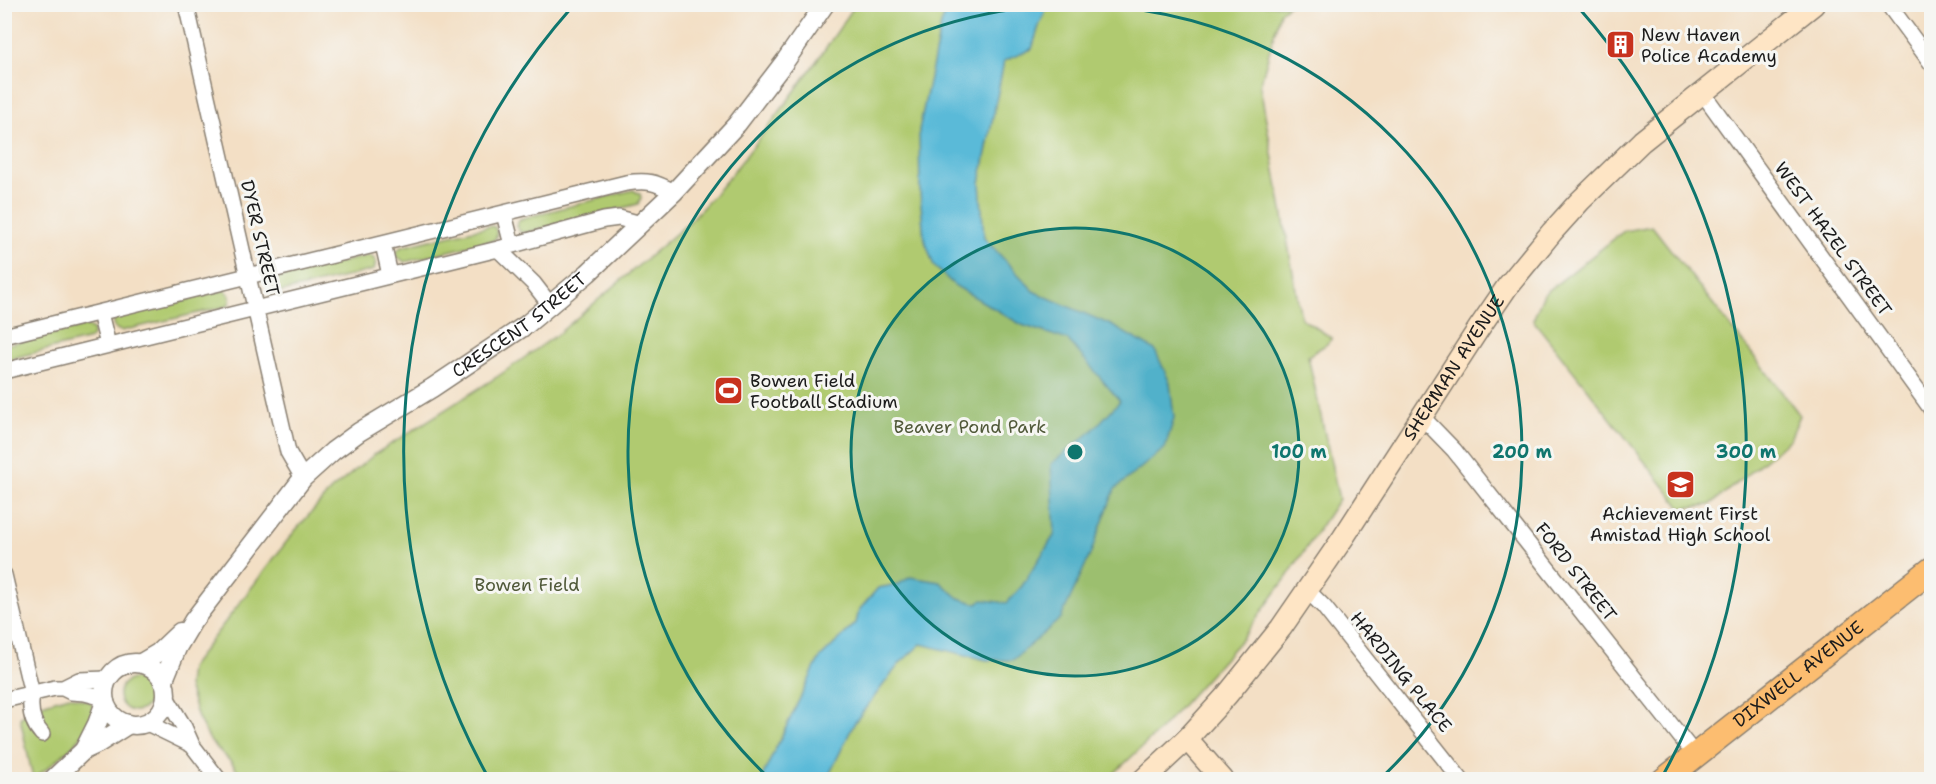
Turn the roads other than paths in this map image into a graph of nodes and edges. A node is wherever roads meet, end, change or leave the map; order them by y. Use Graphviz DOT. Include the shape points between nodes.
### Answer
graph roads {
  1 [pos="186,4"];
  2 [pos="825,4"];
  3 [pos="1814,4"];
  4 [pos="1888,4"];
  5 [pos="1932,64"];
  6 [pos="1702,92"];
  7 [pos="674,192"];
  8 [pos="504,214"];
  9 [pos="641,225"];
  10 [pos="383,244"];
  11 [pos="505,247"];
  12 [pos="390,275"];
  13 [pos="248,276"];
  14 [pos="551,306"];
  15 [pos="255,308"];
  16 [pos="100,313"];
  17 [pos="4,336"];
  18 [pos="108,345"];
  19 [pos="4,371"];
  20 [pos="1932,410"];
  21 [pos="1422,417"];
  22 [pos="303,478"];
  23 [pos="4,575"];
  24 [pos="1929,579"];
  25 [pos="1308,591"];
  26 [pos="193,621"];
  27 [pos="141,663"];
  28 [pos="107,679"];
  29 [pos="63,688"];
  30 [pos="164,690"];
  31 [pos="32,694"];
  32 [pos="4,700"];
  33 [pos="104,700"];
  34 [pos="138,723"];
  35 [pos="42,734"];
  36 [pos="1187,739"];
  37 [pos="192,745"];
  38 [pos="84,750"];
  39 [pos="1695,754"];
  40 [pos="52,780"];
  41 [pos="219,780"];
  42 [pos="1143,780"];
  43 [pos="1223,780"];
  44 [pos="1461,780"];
  45 [pos="1664,780"];
  1 -- 13 [label="street, DYER STREET"];
  2 -- 7 [label="street, CRESCENT STREET" via="737,124"];
  3 -- 6 [label="main road, SHERMAN AVENUE"];
  4 -- 5 [label="street"];
  6 -- 20 [label="street, WEST HAZEL STREET"];
  6 -- 21 [label="main road, SHERMAN AVENUE" via="1642,141 1552,232 1502,295"];
  7 -- 8 [label="street" via="654,182 626,183"];
  7 -- 9 [label="street, CRESCENT STREET"];
  8 -- 10 [label="street"];
  8 -- 11 [label="street"];
  9 -- 11 [label="street" via="618,218 604,220"];
  9 -- 14 [label="street, CRESCENT STREET"];
  10 -- 12 [label="street"];
  10 -- 13 [label="street"];
  11 -- 12 [label="street"];
  11 -- 14 [label="street"];
  12 -- 15 [label="street"];
  13 -- 15 [label="street, DYER STREET"];
  13 -- 16 [label="street"];
  14 -- 22 [label="street, CRESCENT STREET" via="444,380 359,432"];
  15 -- 18 [label="street"];
  15 -- 22 [label="street, DYER STREET" via="288,452"];
  16 -- 17 [label="street"];
  16 -- 18 [label="street"];
  18 -- 19 [label="street"];
  21 -- 25 [label="main road, SHERMAN AVENUE"];
  21 -- 39 [label="street, FORD STREET" via="1454,450"];
  22 -- 26 [label="street, CRESCENT STREET"];
  23 -- 31 [label="street"];
  24 -- 39 [label="main road, DIXWELL AVENUE"];
  25 -- 36 [label="main road, SHERMAN AVENUE" via="1255,661"];
  25 -- 44 [label="street, HARDING PLACE"];
  26 -- 27 [label="street, CRESCENT STREET"];
  26 -- 30 [label="street, CRESCENT STREET" via="174,655"];
  27 -- 28 [label="street" via="125,664"];
  27 -- 30 [label="street" via="157,672"];
  28 -- 29 [label="street" via="79,680"];
  28 -- 33 [label="street"];
  29 -- 31 [label="street"];
  29 -- 33 [label="street"];
  30 -- 34 [label="street" via="162,710"];
  30 -- 37 [label="street"];
  31 -- 32 [label="street"];
  31 -- 35 [label="street" via="33,720"];
  33 -- 34 [label="street" via="121,722"];
  33 -- 38 [label="street"];
  34 -- 37 [label="street"];
  34 -- 38 [label="street"];
  36 -- 42 [label="main road, SHERMAN AVENUE"];
  36 -- 43 [label="main road"];
  37 -- 41 [label="street"];
  38 -- 40 [label="street"];
  39 -- 45 [label="main road, DIXWELL AVENUE"];
}
